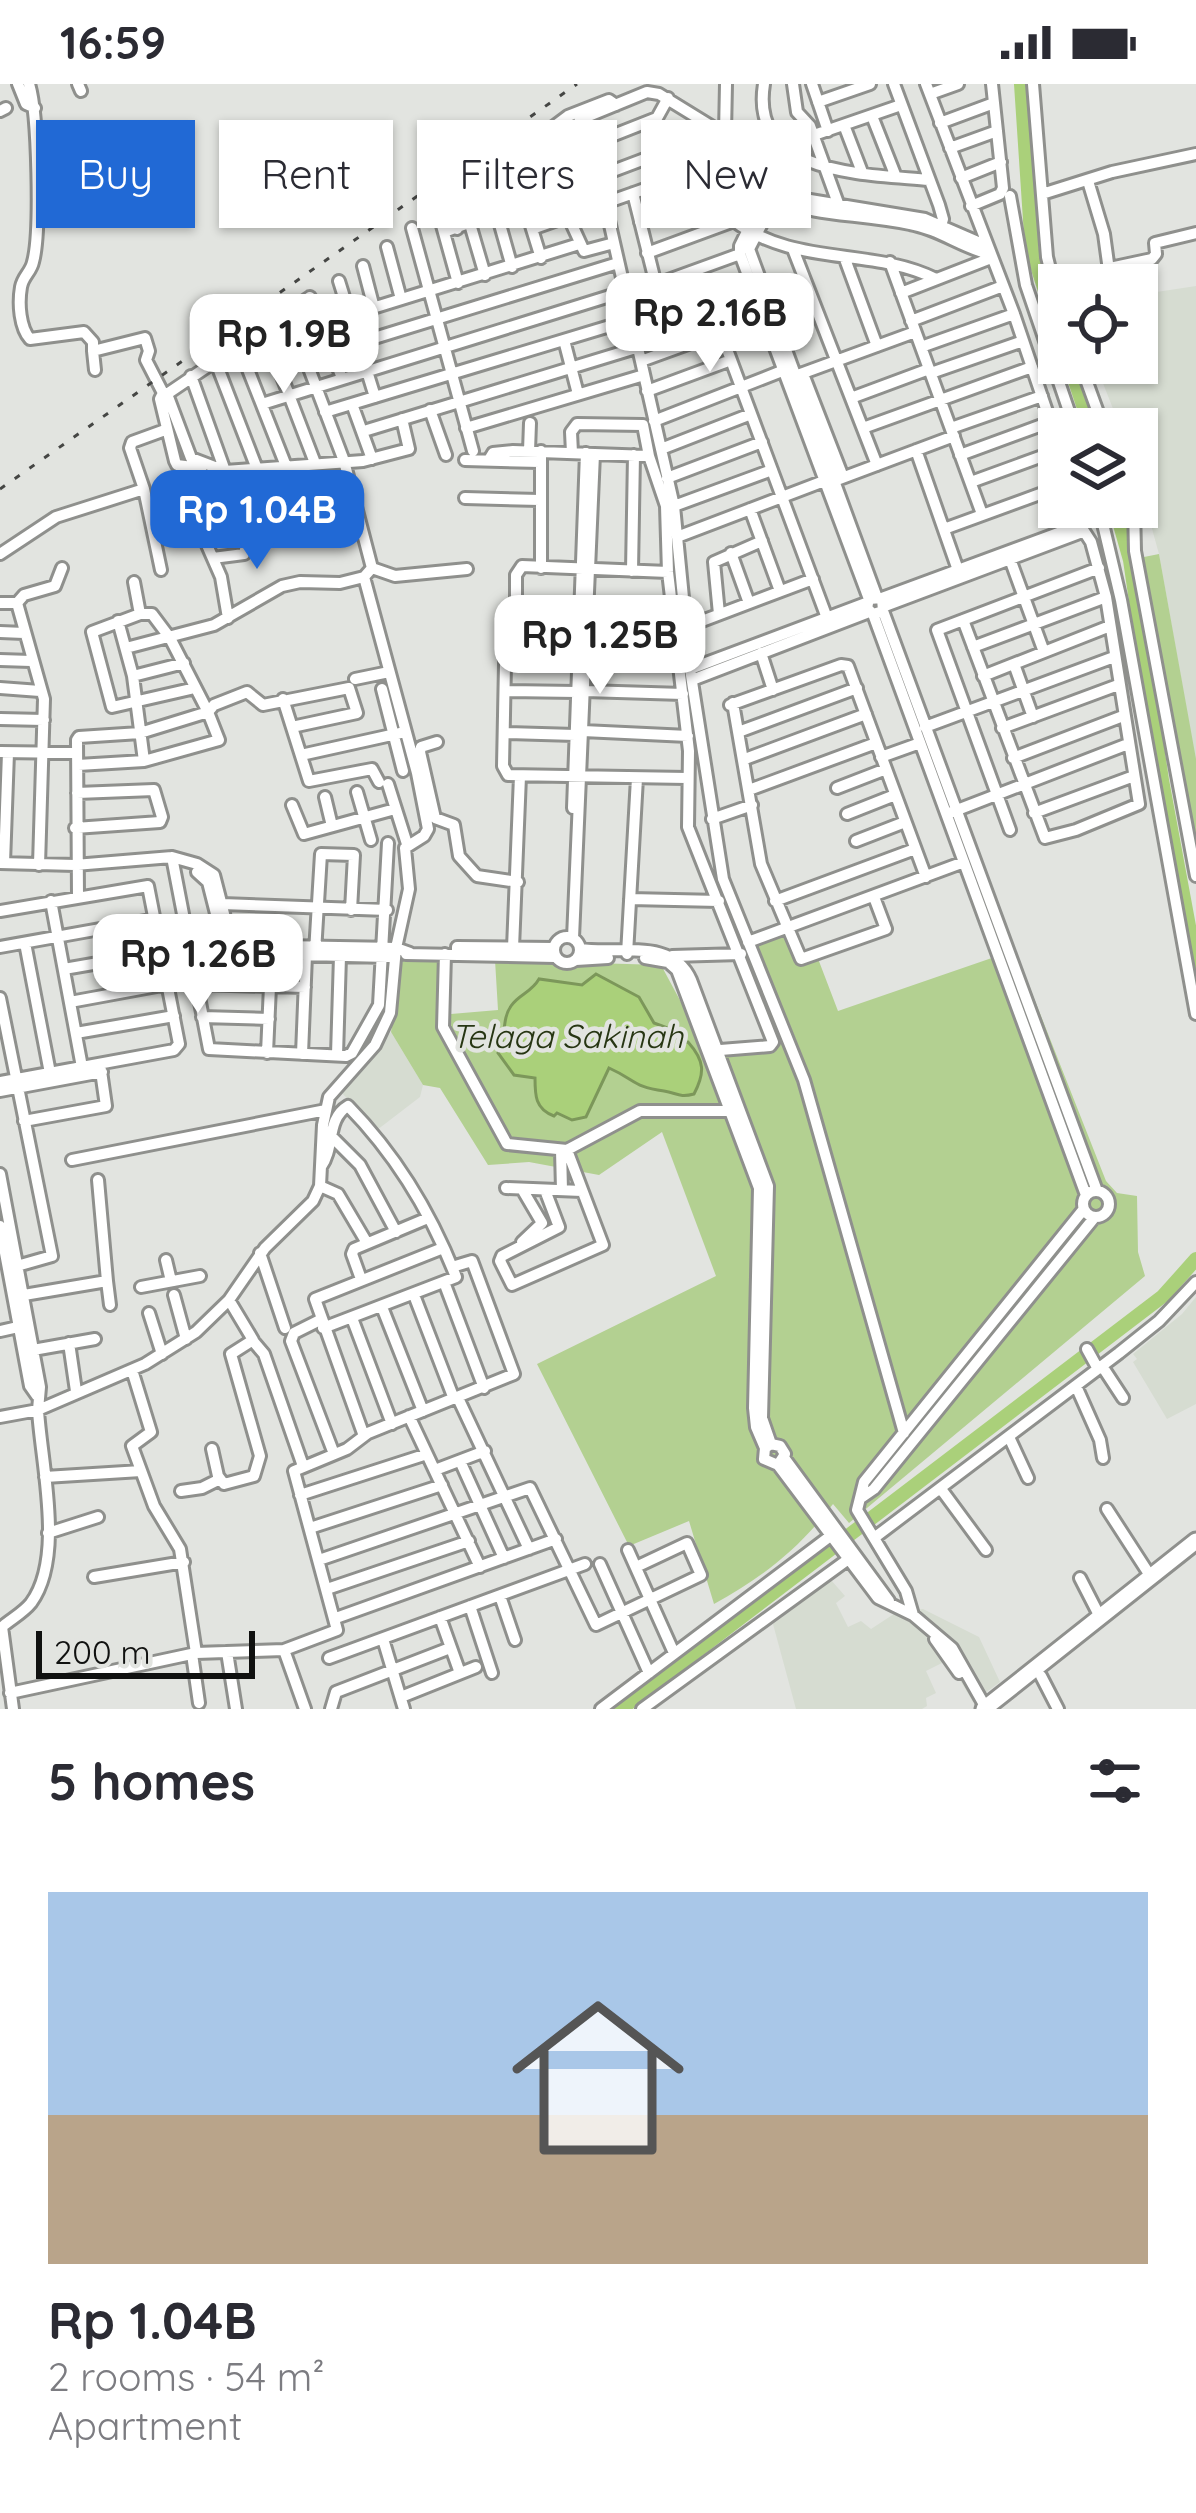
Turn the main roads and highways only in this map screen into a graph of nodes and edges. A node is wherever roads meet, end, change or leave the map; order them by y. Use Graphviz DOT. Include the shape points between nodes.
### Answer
graph roads {
  1 [pos="1196,1541"];
  2 [pos="1196,1552"];
  3 [pos="982,1703"];
  4 [pos="1000,1709"];
  1 -- 3 [label="highway"];
  2 -- 4 [label="highway"];
}
